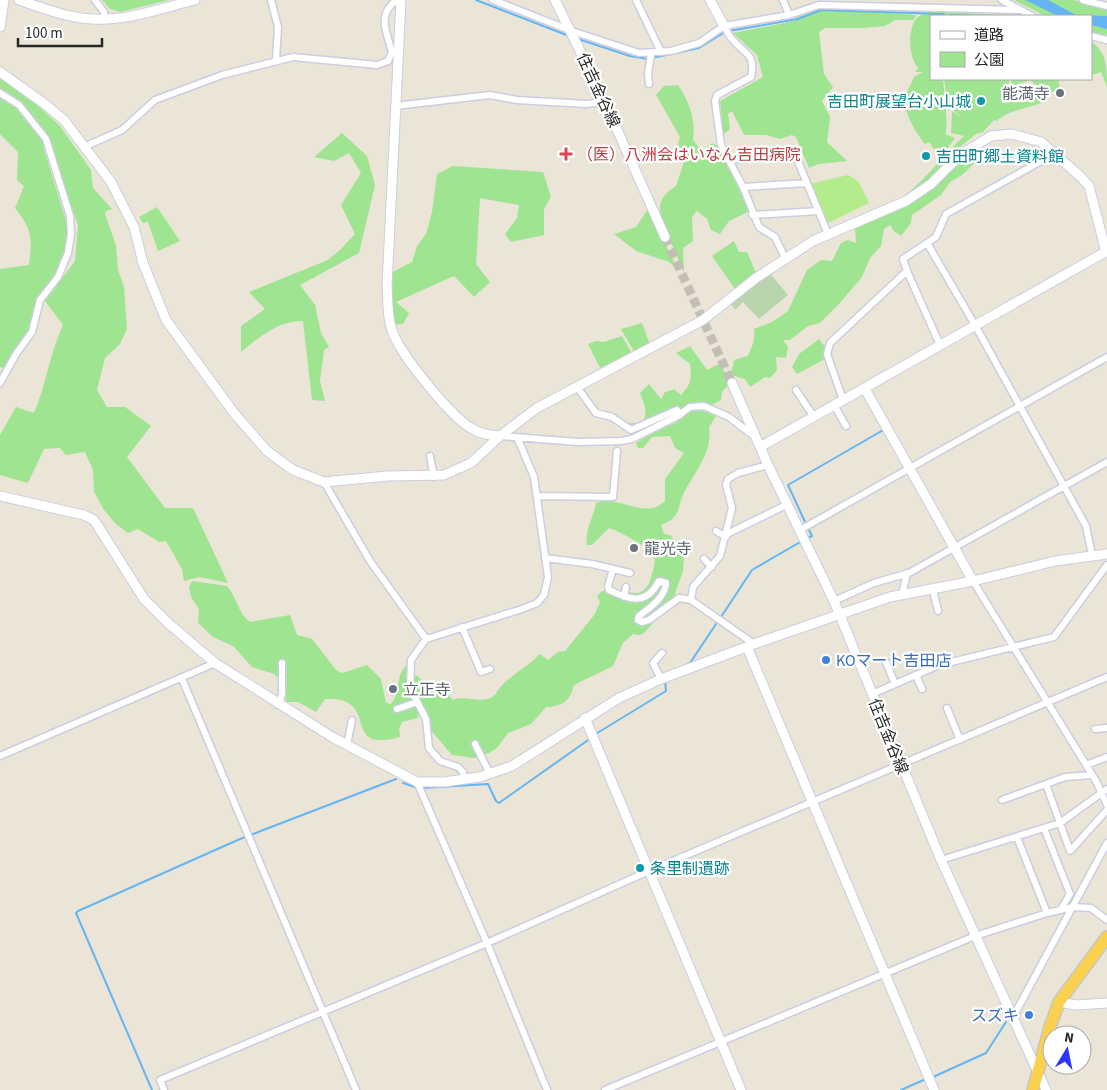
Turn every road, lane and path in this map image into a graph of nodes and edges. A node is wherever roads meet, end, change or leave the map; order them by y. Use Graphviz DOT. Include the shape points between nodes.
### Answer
graph roads {
  1 [pos="4,0"];
  2 [pos="19,0"];
  3 [pos="95,0"];
  4 [pos="195,0"];
  5 [pos="271,0"];
  6 [pos="397,0"];
  7 [pos="401,0"];
  8 [pos="493,0"];
  9 [pos="555,0"];
  10 [pos="636,0"];
  11 [pos="710,0"];
  12 [pos="783,0"];
  13 [pos="923,0"];
  14 [pos="1002,0"];
  15 [pos="1083,0"];
  16 [pos="873,3"];
  17 [pos="1107,6"];
  18 [pos="926,8"];
  19 [pos="1018,10"];
  20 [pos="1030,15"];
  21 [pos="789,16"];
  22 [pos="105,19"];
  23 [pos="0,25"];
  24 [pos="726,30"];
  25 [pos="572,32"];
  26 [pos="1092,36"];
  27 [pos="1107,40"];
  28 [pos="661,52"];
  29 [pos="651,54"];
  30 [pos="276,60"];
  31 [pos="0,72"];
  32 [pos="649,84"];
  33 [pos="0,93"];
  34 [pos="605,102"];
  35 [pos="395,106"];
  36 [pos="84,147"];
  37 [pos="1058,156"];
  38 [pos="730,160"];
  39 [pos="807,182"];
  40 [pos="743,187"];
  41 [pos="818,211"];
  42 [pos="752,215"];
  43 [pos="828,234"];
  44 [pos="665,237"];
  45 [pos="927,243"];
  46 [pos="1107,251"];
  47 [pos="784,258"];
  48 [pos="907,271"];
  49 [pos="975,325"];
  50 [pos="940,345"];
  51 [pos="1107,357"];
  52 [pos="0,383"];
  53 [pos="732,383"];
  54 [pos="577,387"];
  55 [pos="865,389"];
  56 [pos="796,390"];
  57 [pos="843,400"];
  58 [pos="834,405"];
  59 [pos="1019,407"];
  60 [pos="680,414"];
  61 [pos="814,417"];
  62 [pos="846,426"];
  63 [pos="500,436"];
  64 [pos="517,438"];
  65 [pos="756,438"];
  66 [pos="760,447"];
  67 [pos="617,451"];
  68 [pos="430,456"];
  69 [pos="1107,462"];
  70 [pos="768,465"];
  71 [pos="910,468"];
  72 [pos="434,477"];
  73 [pos="324,482"];
  74 [pos="1064,486"];
  75 [pos="0,496"];
  76 [pos="537,496"];
  77 [pos="786,505"];
  78 [pos="716,531"];
  79 [pos="804,533"];
  80 [pos="727,535"];
  81 [pos="954,547"];
  82 [pos="1107,554"];
  83 [pos="1092,555"];
  84 [pos="545,558"];
  85 [pos="704,560"];
  86 [pos="1107,565"];
  87 [pos="712,566"];
  88 [pos="613,569"];
  89 [pos="630,573"];
  90 [pos="907,573"];
  91 [pos="973,582"];
  92 [pos="626,587"];
  93 [pos="933,590"];
  94 [pos="902,596"];
  95 [pos="624,597"];
  96 [pos="691,600"];
  97 [pos="834,601"];
  98 [pos="938,611"];
  99 [pos="840,615"];
  100 [pos="462,627"];
  101 [pos="426,639"];
  102 [pos="751,646"];
  103 [pos="1012,648"];
  104 [pos="662,653"];
  105 [pos="886,662"];
  106 [pos="282,663"];
  107 [pos="215,664"];
  108 [pos="490,669"];
  109 [pos="916,675"];
  110 [pos="1107,677"];
  111 [pos="663,678"];
  112 [pos="182,679"];
  113 [pos="895,684"];
  114 [pos="922,689"];
  115 [pos="872,694"];
  116 [pos="417,702"];
  117 [pos="1048,703"];
  118 [pos="278,705"];
  119 [pos="947,708"];
  120 [pos="397,709"];
  121 [pos="585,718"];
  122 [pos="352,720"];
  123 [pos="1107,728"];
  124 [pos="1095,729"];
  125 [pos="960,740"];
  126 [pos="474,744"];
  127 [pos="347,746"];
  128 [pos="0,756"];
  129 [pos="1107,757"];
  130 [pos="900,765"];
  131 [pos="1086,765"];
  132 [pos="490,774"];
  133 [pos="1092,775"];
  134 [pos="464,779"];
  135 [pos="1046,784"];
  136 [pos="419,785"];
  137 [pos="1105,791"];
  138 [pos="1002,800"];
  139 [pos="812,802"];
  140 [pos="1107,806"];
  141 [pos="1107,810"];
  142 [pos="1060,823"];
  143 [pos="1044,828"];
  144 [pos="1017,837"];
  145 [pos="1107,843"];
  146 [pos="941,860"];
  147 [pos="649,871"];
  148 [pos="1072,907"];
  149 [pos="1061,909"];
  150 [pos="1047,913"];
  151 [pos="1107,920"];
  152 [pos="975,936"];
  153 [pos="1107,937"];
  154 [pos="487,943"];
  155 [pos="884,974"];
  156 [pos="1060,1002"];
  157 [pos="1107,1003"];
  158 [pos="323,1011"];
  159 [pos="1012,1019"];
  160 [pos="721,1041"];
  161 [pos="1037,1073"];
  162 [pos="164,1090"];
  163 [pos="356,1090"];
  164 [pos="547,1090"];
  165 [pos="605,1090"];
  166 [pos="741,1090"];
  167 [pos="934,1090"];
  168 [pos="1033,1090"];
  169 [pos="1046,1090"];
  1 -- 23 [label="street"];
  2 -- 22 [label="street" via="67,16"];
  3 -- 22 [label="street"];
  4 -- 22 [label="street"];
  5 -- 30 [label="street" via="278,26"];
  6 -- 30 [label="street" via="386,10 384,18 384,29 392,52 388,61 377,65 304,58"];
  7 -- 35 [label="street"];
  8 -- 25 [label="street"];
  9 -- 25 [label="street, 住吉金谷線"];
  10 -- 28 [label="street"];
  11 -- 24 [label="street"];
  12 -- 21 [label="street"];
  13 -- 18 [label="street"];
  14 -- 19 [label="street"];
  15 -- 17 [label="street"];
  16 -- 18 [label="street"];
  16 -- 21 [label="street" via="819,5"];
  18 -- 19 [label="street"];
  19 -- 20 [label="street"];
  21 -- 24 [label="street"];
  24 -- 28 [label="street" via="699,43"];
  24 -- 38 [label="street" via="752,58 753,67 751,77 717,95 715,101 721,145"];
  25 -- 29 [label="street"];
  25 -- 34 [label="street, 住吉金谷線"];
  26 -- 27 [label="street"];
  28 -- 29 [label="street"];
  29 -- 32 [label="street"];
  30 -- 36 [label="street" via="164,96 146,107 122,130"];
  31 -- 36 [label="street" via="58,115"];
  33 -- 52 [label="street" via="18,105 46,139 70,216 71,234 68,253 58,277 40,300 32,332"];
  34 -- 35 [label="street" via="517,100 490,95"];
  34 -- 44 [label="street, 住吉金谷線"];
  35 -- 63 [label="street" via="387,285 391,327 412,364 462,422 487,435"];
  36 -- 73 [label="street" via="111,182 126,209 163,314 187,350 234,413 267,450 293,470"];
  37 -- 43 [label="street" via="1040,142 1012,134 991,136 960,155 931,184 906,200"];
  37 -- 45 [label="street" via="1043,160 946,214 936,237"];
  37 -- 46 [label="street" via="1089,186"];
  38 -- 39 [label="street" via="795,154"];
  38 -- 40 [label="street"];
  39 -- 40 [label="street"];
  39 -- 41 [label="street"];
  40 -- 42 [label="street"];
  41 -- 42 [label="street"];
  41 -- 43 [label="street"];
  42 -- 47 [label="street" via="759,227 775,237"];
  43 -- 47 [label="street"];
  45 -- 48 [label="street" via="903,259"];
  45 -- 49 [label="street"];
  46 -- 49 [label="street"];
  47 -- 54 [label="street" via="702,320"];
  48 -- 50 [label="street"];
  48 -- 57 [label="street" via="830,343 828,354"];
  49 -- 50 [label="street"];
  49 -- 59 [label="street"];
  50 -- 55 [label="street"];
  51 -- 59 [label="street"];
  53 -- 65 [label="street, 住吉金谷線"];
  54 -- 60 [label="street" via="596,413 631,430 677,410"];
  54 -- 63 [label="street" via="538,408"];
  55 -- 57 [label="street"];
  55 -- 71 [label="street"];
  56 -- 61 [label="street"];
  57 -- 58 [label="street"];
  58 -- 61 [label="street"];
  58 -- 62 [label="street"];
  59 -- 71 [label="street"];
  59 -- 74 [label="street"];
  60 -- 64 [label="street" via="621,441"];
  60 -- 65 [label="street" via="690,407 704,406 729,417"];
  61 -- 66 [label="street"];
  63 -- 64 [label="street"];
  63 -- 72 [label="street" via="462,469"];
  64 -- 76 [label="street" via="534,477"];
  65 -- 66 [label="street, 住吉金谷線"];
  66 -- 70 [label="street, 住吉金谷線"];
  67 -- 76 [label="street" via="613,497"];
  68 -- 72 [label="street"];
  69 -- 74 [label="street"];
  70 -- 77 [label="street, 住吉金谷線"];
  70 -- 80 [label="street" via="728,479 726,485 732,508"];
  71 -- 79 [label="street"];
  71 -- 81 [label="street"];
  72 -- 73 [label="street" via="388,476"];
  73 -- 101 [label="street" via="370,561"];
  74 -- 81 [label="street"];
  74 -- 83 [label="street" via="1086,526"];
  75 -- 107 [label="street" via="94,520 144,599"];
  76 -- 84 [label="street"];
  77 -- 79 [label="street, 住吉金谷線"];
  77 -- 80 [label="street"];
  78 -- 80 [label="street"];
  79 -- 97 [label="street, 住吉金谷線"];
  80 -- 87 [label="street" via="720,556"];
  81 -- 90 [label="street"];
  81 -- 91 [label="street"];
  82 -- 83 [label="street"];
  83 -- 91 [label="street"];
  84 -- 88 [label="street"];
  84 -- 100 [label="street" via="548,577 544,595 537,603"];
  85 -- 87 [label="street"];
  86 -- 103 [label="street" via="1054,637"];
  87 -- 96 [label="street" via="693,587"];
  88 -- 89 [label="street"];
  88 -- 95 [label="street" via="609,590"];
  90 -- 94 [label="street"];
  90 -- 97 [label="street"];
  91 -- 93 [label="street"];
  91 -- 103 [label="street"];
  92 -- 95 [label="street"];
  93 -- 94 [label="street"];
  93 -- 98 [label="street"];
  94 -- 99 [label="street" via="890,597"];
  95 -- 96 [label="street" via="642,599 654,591 659,582 666,584 652,606 639,616 638,620 642,622 678,598"];
  96 -- 102 [label="street"];
  97 -- 99 [label="street, 住吉金谷線"];
  99 -- 102 [label="street"];
  99 -- 115 [label="street, 住吉金谷線"];
  100 -- 101 [label="street"];
  100 -- 108 [label="street" via="481,672"];
  101 -- 116 [label="street" via="411,660 410,688"];
  102 -- 111 [label="street"];
  102 -- 139 [label="street"];
  103 -- 109 [label="street" via="939,665"];
  103 -- 117 [label="street"];
  104 -- 111 [label="street" via="653,663"];
  105 -- 113 [label="street"];
  106 -- 118 [label="street" via="282,694"];
  107 -- 112 [label="street"];
  107 -- 118 [label="street"];
  109 -- 113 [label="street"];
  109 -- 114 [label="street"];
  110 -- 117 [label="street"];
  111 -- 121 [label="street"];
  112 -- 128 [label="street"];
  112 -- 158 [label="street"];
  113 -- 115 [label="street"];
  115 -- 130 [label="street, 住吉金谷線"];
  116 -- 120 [label="street"];
  116 -- 134 [label="street" via="426,719 429,748 440,761 458,767"];
  117 -- 125 [label="street"];
  117 -- 131 [label="street"];
  118 -- 127 [label="street"];
  119 -- 125 [label="street"];
  121 -- 132 [label="street" via="512,766"];
  121 -- 147 [label="street"];
  122 -- 127 [label="street"];
  123 -- 124 [label="street"];
  125 -- 130 [label="street"];
  126 -- 132 [label="street"];
  127 -- 136 [label="street"];
  129 -- 131 [label="street"];
  130 -- 139 [label="street"];
  130 -- 146 [label="street, 住吉金谷線"];
  131 -- 133 [label="street"];
  132 -- 134 [label="street"];
  133 -- 135 [label="street" via="1065,777"];
  133 -- 137 [label="street"];
  134 -- 136 [label="street"];
  135 -- 138 [label="street"];
  135 -- 142 [label="street"];
  136 -- 154 [label="street"];
  137 -- 140 [label="street"];
  137 -- 142 [label="street"];
  139 -- 147 [label="street"];
  139 -- 155 [label="street"];
  141 -- 142 [label="street" via="1070,851"];
  142 -- 143 [label="street"];
  143 -- 144 [label="street"];
  143 -- 149 [label="street" via="1070,894"];
  144 -- 146 [label="street"];
  144 -- 150 [label="street"];
  145 -- 148 [label="street"];
  146 -- 152 [label="street, 住吉金谷線"];
  147 -- 154 [label="street"];
  147 -- 160 [label="street"];
  148 -- 149 [label="street"];
  148 -- 151 [label="street" via="1091,908"];
  148 -- 159 [label="street"];
  149 -- 150 [label="street"];
  150 -- 152 [label="street"];
  152 -- 155 [label="street"];
  152 -- 159 [label="street, 住吉金谷線"];
  153 -- 156 [label="highway"];
  154 -- 158 [label="street"];
  154 -- 164 [label="street"];
  155 -- 160 [label="street"];
  155 -- 167 [label="street"];
  156 -- 157 [label="street" via="1076,1005"];
  156 -- 161 [label="highway"];
  158 -- 162 [label="street" via="160,1080"];
  158 -- 163 [label="street"];
  159 -- 161 [label="street, 住吉金谷線"];
  160 -- 165 [label="street"];
  160 -- 166 [label="street"];
  161 -- 168 [label="highway"];
  161 -- 169 [label="street, 住吉金谷線"];
}
